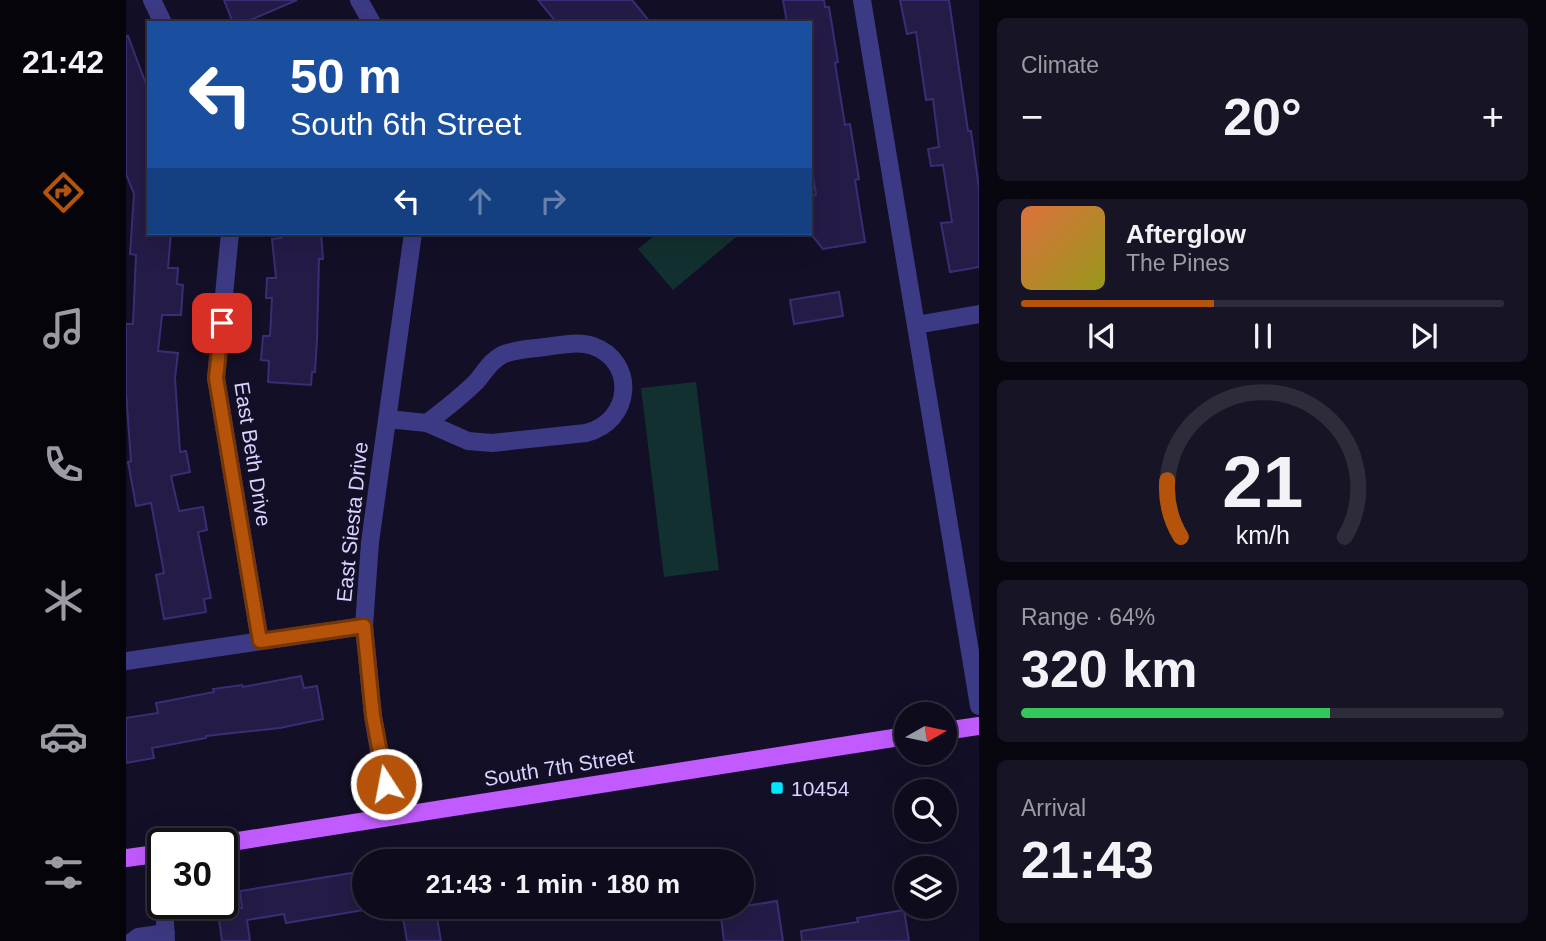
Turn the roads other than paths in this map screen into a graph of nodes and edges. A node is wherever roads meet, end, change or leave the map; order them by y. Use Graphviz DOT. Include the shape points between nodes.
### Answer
graph roads {
  1 [pos="152,0"];
  2 [pos="359,0"];
  3 [pos="862,0"];
  4 [pos="162,21"];
  5 [pos="371,21"];
  6 [pos="230,235"];
  7 [pos="413,235"];
  8 [pos="979,314"];
  9 [pos="916,325"];
  10 [pos="387,419"];
  11 [pos="427,424"];
  12 [pos="364,626"];
  13 [pos="260,641"];
  14 [pos="126,661"];
  15 [pos="979,706"];
  16 [pos="979,726"];
  17 [pos="957,729"];
  18 [pos="894,738"];
  19 [pos="390,816"];
  20 [pos="238,841"];
  21 [pos="147,855"];
  22 [pos="126,858"];
  23 [pos="165,919"];
  24 [pos="166,937"];
  25 [pos="133,941"];
  1 -- 4 [label="street"];
  2 -- 5 [label="street"];
  3 -- 9 [label="street"];
  6 -- 13 [label="street, East Beth Drive" via="216,378"];
  7 -- 10 [label="street, East Siesta Drive"];
  8 -- 9 [label="street"];
  9 -- 15 [label="street"];
  10 -- 11 [label="street"];
  10 -- 12 [label="street, East Siesta Drive"];
  11 -- 11 [label="street" via="468,441 492,443 586,433 599,429 620,409 624,384 609,356 594,346 578,343 514,351 487,365 478,380"];
  12 -- 13 [label="street"];
  12 -- 19 [label="street, East Siesta Drive"];
  13 -- 14 [label="street"];
  16 -- 17 [label="main road"];
  18 -- 19 [label="main road, South 7th Street"];
  19 -- 20 [label="main road, South 7th Street"];
  21 -- 22 [label="main road"];
  23 -- 24 [label="street"];
  24 -- 25 [label="street"];
}
